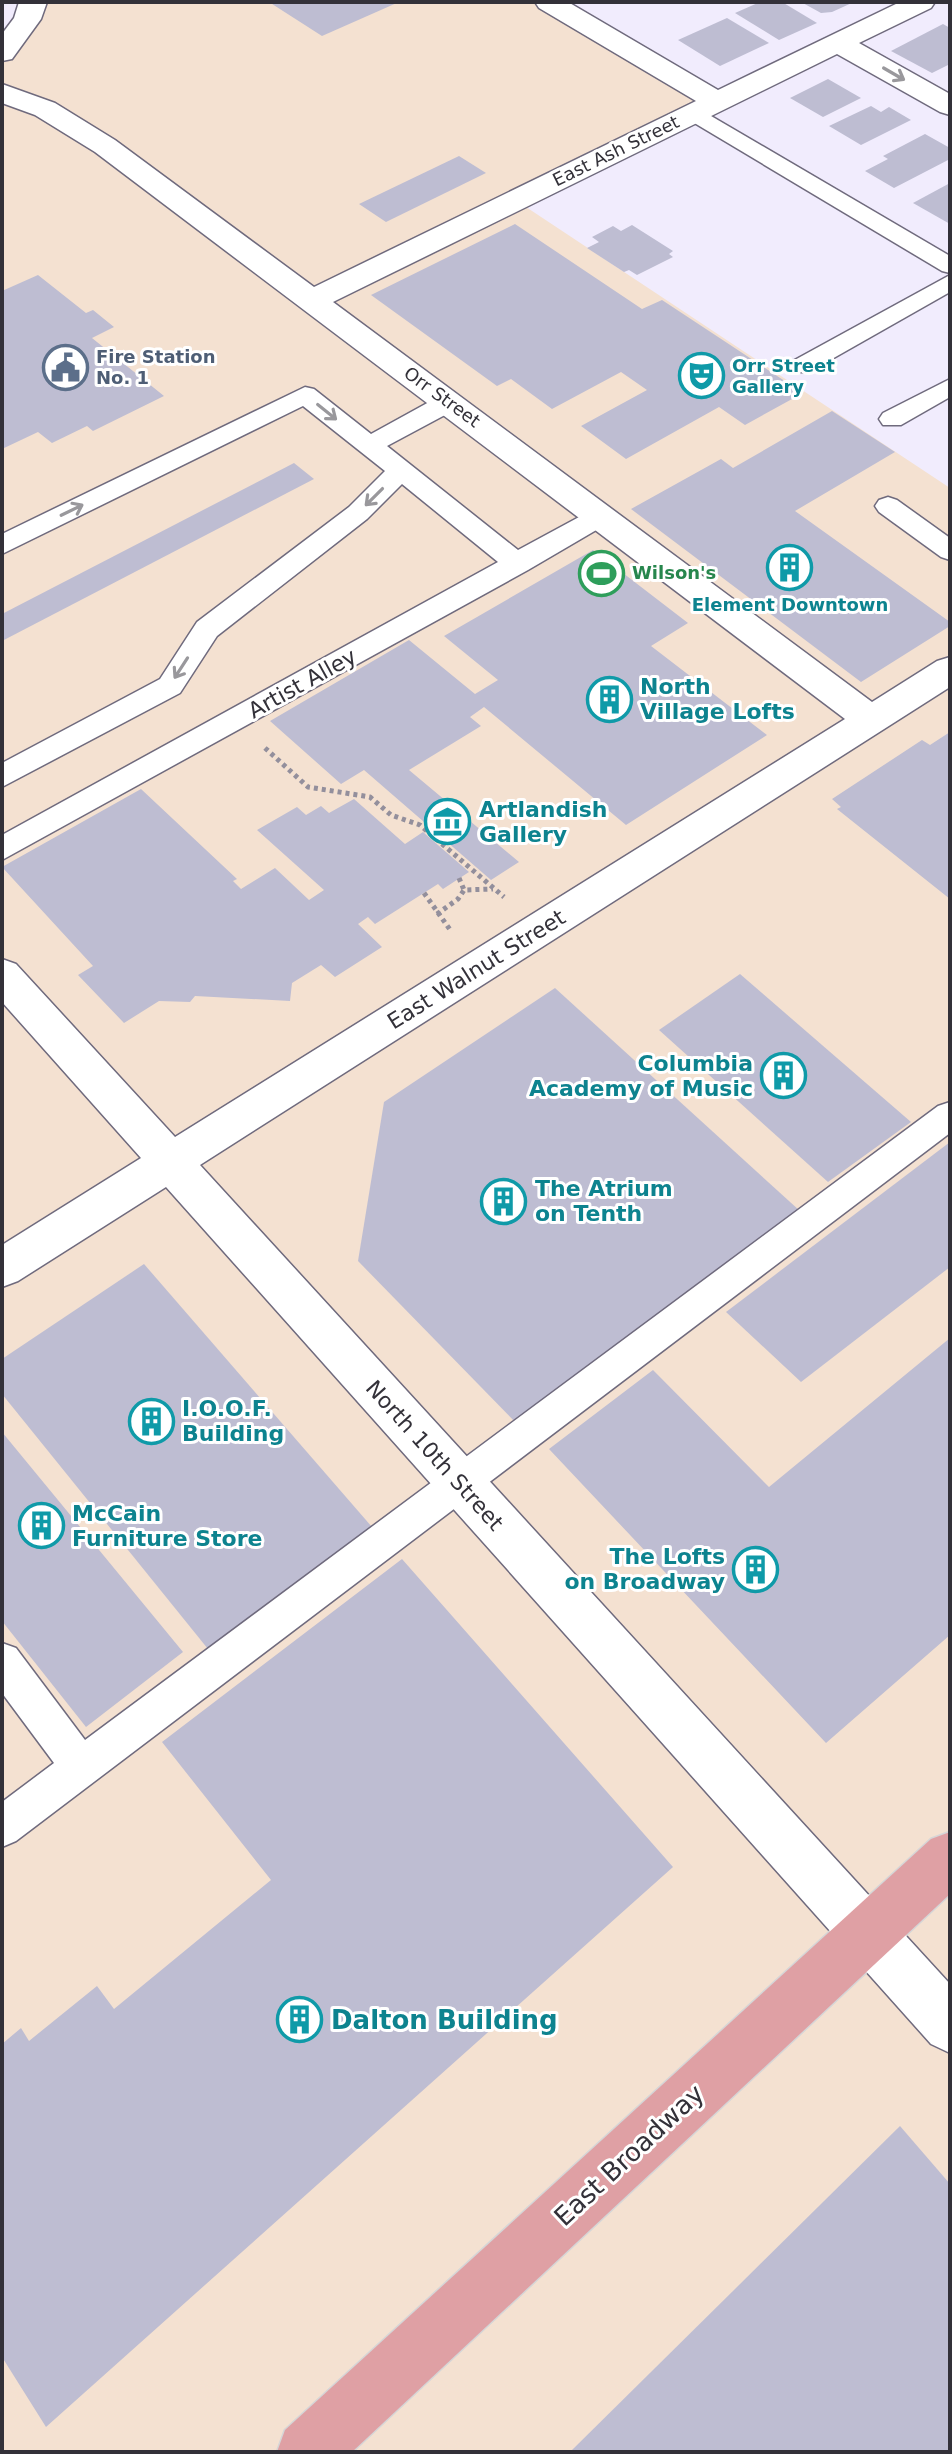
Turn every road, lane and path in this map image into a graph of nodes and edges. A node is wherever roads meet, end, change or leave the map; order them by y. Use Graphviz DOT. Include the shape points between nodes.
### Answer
graph roads {
  1 [pos="33,2"];
  2 [pos="549,2"];
  3 [pos="921,2"];
  4 [pos="837,42"];
  5 [pos="2,53"];
  6 [pos="2,93"];
  7 [pos="950,106"];
  8 [pos="706,107"];
  9 [pos="950,266"];
  10 [pos="950,282"];
  11 [pos="310,301"];
  12 [pos="800,367"];
  13 [pos="950,387"];
  14 [pos="449,402"];
  15 [pos="892,419"];
  16 [pos="368,446"];
  17 [pos="401,470"];
  18 [pos="888,506"];
  19 [pos="601,516"];
  20 [pos="2,545"];
  21 [pos="950,551"];
  22 [pos="518,564"];
  23 [pos="945,680"];
  24 [pos="870,719"];
  25 [pos="235,720"];
  26 [pos="2,776"];
  27 [pos="2,849"];
  28 [pos="459,878"];
  29 [pos="494,889"];
  30 [pos="464,890"];
  31 [pos="424,893"];
  32 [pos="509,901"];
  33 [pos="437,914"];
  34 [pos="455,934"];
  35 [pos="2,975"];
  36 [pos="950,1115"];
  37 [pos="170,1161"];
  38 [pos="2,1268"];
  39 [pos="458,1481"];
  40 [pos="2,1661"];
  41 [pos="81,1767"];
  42 [pos="2,1827"];
  43 [pos="950,1858"];
  44 [pos="867,1935"];
  45 [pos="950,2025"];
  46 [pos="307,2452"];
  1 -- 5 [label="street"];
  2 -- 8 [label="street"];
  3 -- 4 [label="street, East Ash Street"];
  4 -- 7 [label="street, one-way"];
  4 -- 8 [label="street, East Ash Street"];
  6 -- 11 [label="street, Orr Street" via="45,109 105,146"];
  8 -- 9 [label="lane"];
  8 -- 11 [label="street, East Ash Street"];
  10 -- 12 [label="lane"];
  11 -- 14 [label="street, Orr Street"];
  13 -- 15 [label="lane"];
  14 -- 16 [label="lane"];
  14 -- 19 [label="street, Orr Street"];
  16 -- 17 [label="lane"];
  20 -- 16 [label="lane, one-way" via="305,395"];
  17 -- 22 [label="lane"];
  17 -- 26 [label="lane, one-way" via="358,513 207,629 170,686"];
  18 -- 21 [label="lane"];
  19 -- 22 [label="lane, Artist Alley"];
  19 -- 24 [label="street, Orr Street"];
  22 -- 25 [label="lane, Artist Alley"];
  23 -- 24 [label="street, East Walnut Street"];
  24 -- 37 [label="street, East Walnut Street"];
  25 -- 27 [label="lane, Artist Alley"];
  25 -- 29 [label="path" via="308,787 370,797 391,815 420,825"];
  28 -- 30 [label="path"];
  29 -- 30 [label="path"];
  29 -- 32 [label="path"];
  30 -- 33 [label="path"];
  31 -- 33 [label="path"];
  33 -- 34 [label="path"];
  35 -- 37 [label="street, North 10th Street"];
  36 -- 39 [label="lane"];
  37 -- 38 [label="street, East Walnut Street"];
  37 -- 39 [label="street, North 10th Street"];
  39 -- 41 [label="lane"];
  39 -- 44 [label="street, North 10th Street"];
  40 -- 41 [label="lane"];
  41 -- 42 [label="lane"];
  43 -- 44 [label="main road, East Broadway"];
  44 -- 45 [label="street, North 10th Street"];
  44 -- 46 [label="main road, East Broadway"];
}
